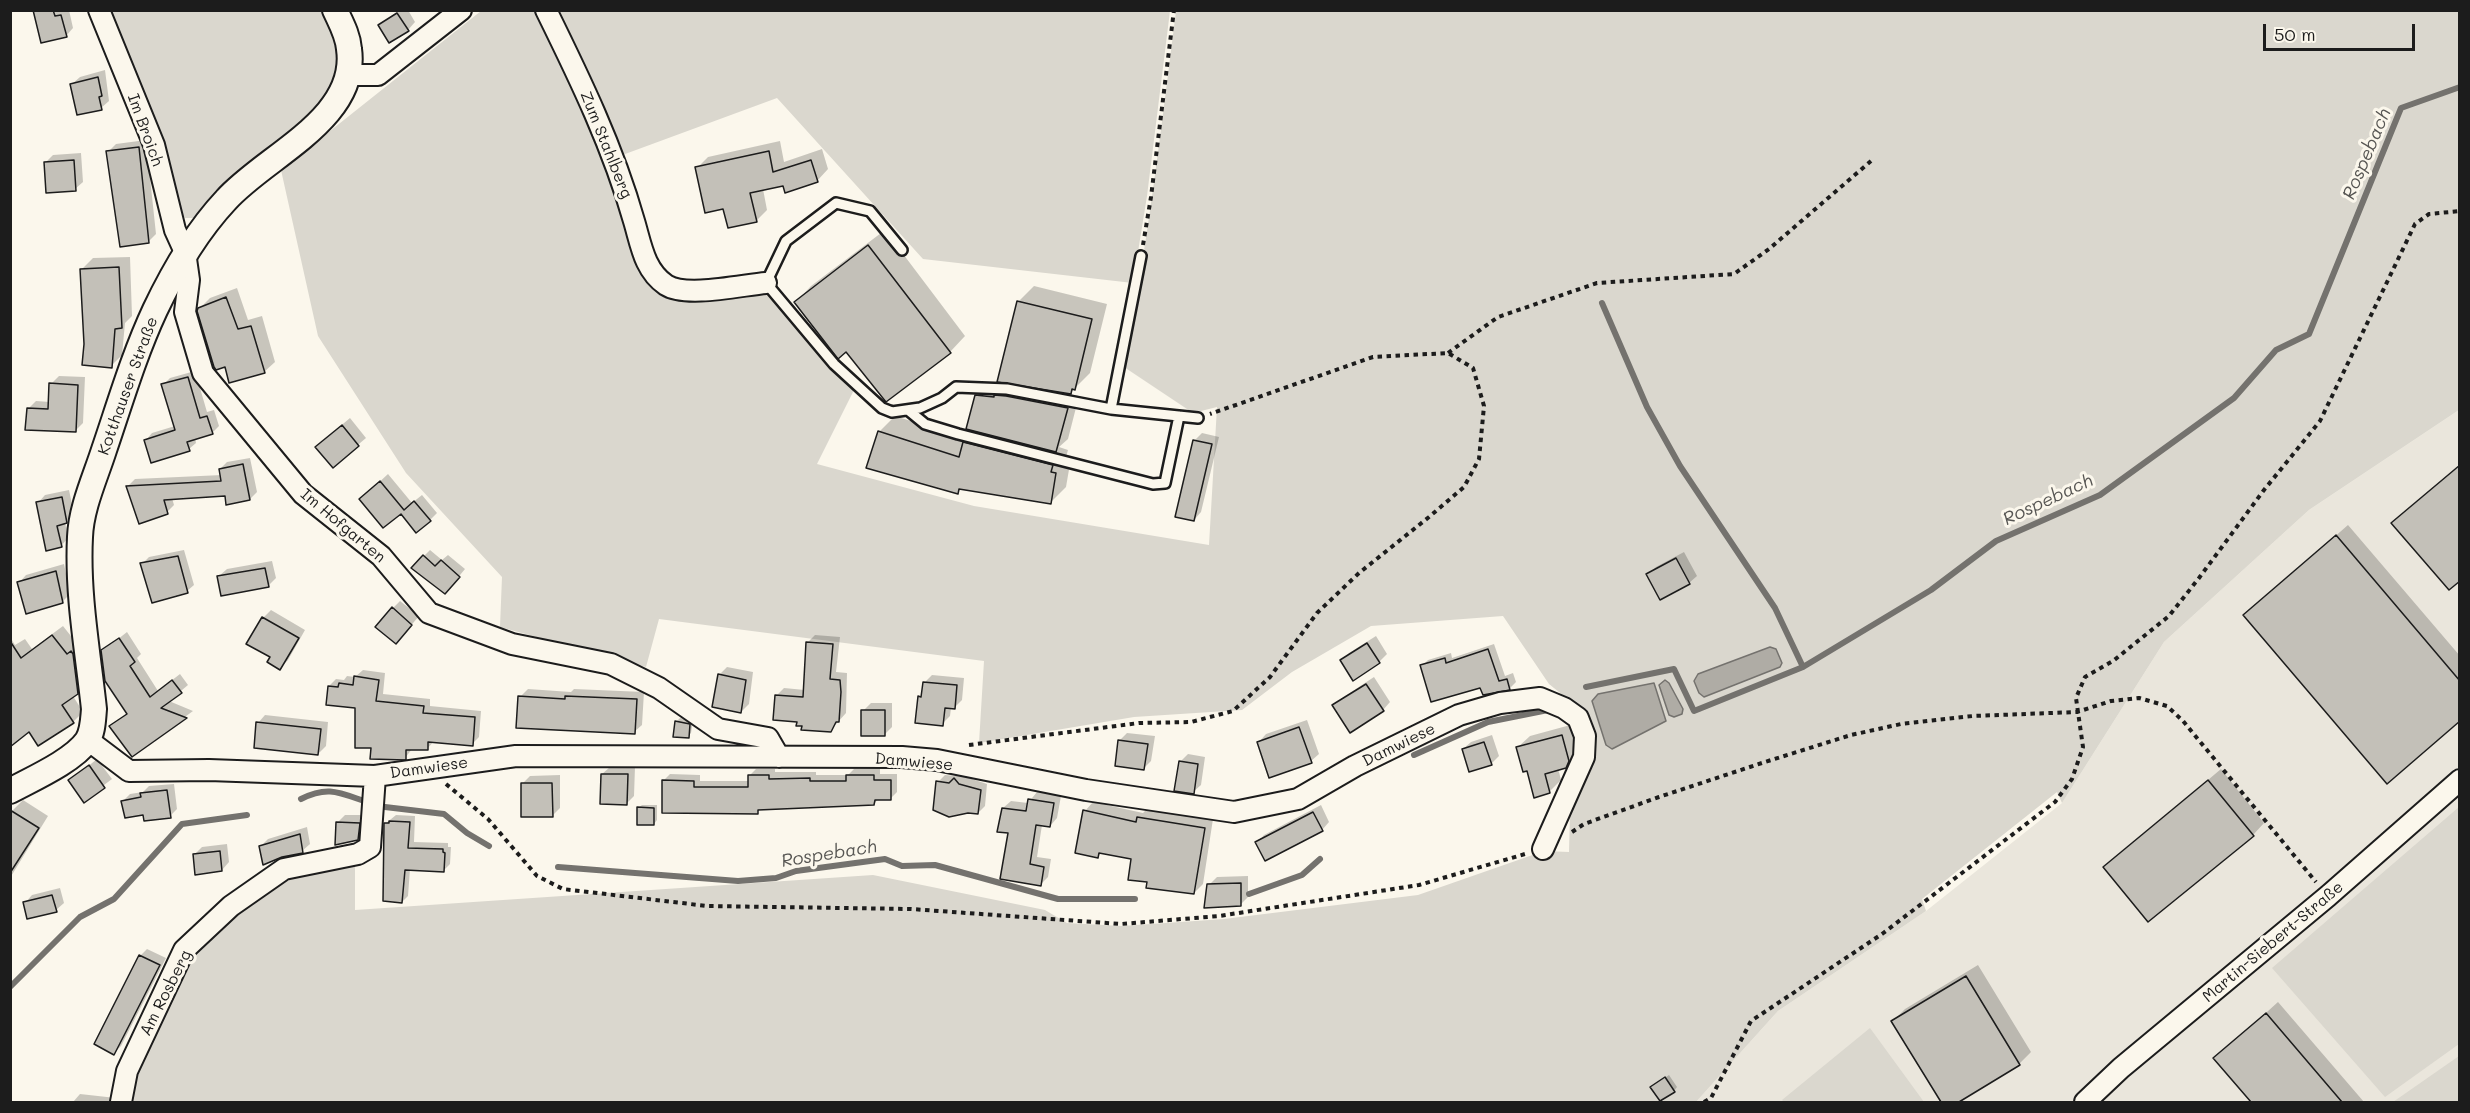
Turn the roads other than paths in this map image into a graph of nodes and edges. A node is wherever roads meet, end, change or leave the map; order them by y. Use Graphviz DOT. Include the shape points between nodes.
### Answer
graph roads {
  1 [pos="99,10"];
  2 [pos="336,10"];
  3 [pos="460,10"];
  4 [pos="546,10"];
  5 [pos="349,75"];
  6 [pos="902,250"];
  7 [pos="185,252"];
  8 [pos="1141,256"];
  9 [pos="765,283"];
  10 [pos="1111,409"];
  11 [pos="908,410"];
  12 [pos="1179,416"];
  13 [pos="1198,418"];
  14 [pos="88,740"];
  15 [pos="780,757"];
  16 [pos="375,776"];
  17 [pos="2460,780"];
  18 [pos="10,791"];
  19 [pos="1543,849"];
  20 [pos="121,1102"];
  21 [pos="2085,1102"];
  1 -- 7 [label="street, Im Broich" via="154,145 175,230"];
  2 -- 5 [label="street, Kotthauser Straße" via="350,49"];
  3 -- 5 [label="street" via="378,75"];
  4 -- 9 [label="street, Zum Stahlberg" via="620,171 647,265 667,285 689,291"];
  5 -- 7 [label="street, Kotthauser Straße" via="337,102 315,126 227,198"];
  6 -- 9 [label="lane" via="870,211 836,203 786,241"];
  7 -- 14 [label="street, Kotthauser Straße" via="129,375 90,492 80,535 80,573 94,709"];
  7 -- 15 [label="street, Im Hofgarten" via="189,280 185,312 203,373 303,494 381,556 429,614 512,644 611,664 659,688 717,729 768,738"];
  8 -- 10 [label="lane"];
  9 -- 11 [label="lane" via="862,391 882,408 892,412"];
  10 -- 11 [label="lane" via="1007,389 956,387 942,398"];
  10 -- 12 [label="lane"];
  11 -- 12 [label="lane" via="925,424 958,434 1153,484 1165,483"];
  12 -- 13 [label="lane"];
  14 -- 16 [label="street, Damwiese" via="129,771"];
  14 -- 18 [label="street" via="76,753"];
  15 -- 16 [label="street, Damwiese" via="516,756"];
  15 -- 19 [label="street, Damwiese" via="937,760 1086,790 1234,812 1298,799 1355,766 1459,716 1500,703 1540,698 1578,718 1585,736 1584,757"];
  16 -- 20 [label="street, Am Rosberg" via="370,847 358,854 284,869 231,906 184,950 127,1071"];
  17 -- 21 [label="street, Martin-Siebert-Straße"];
}
